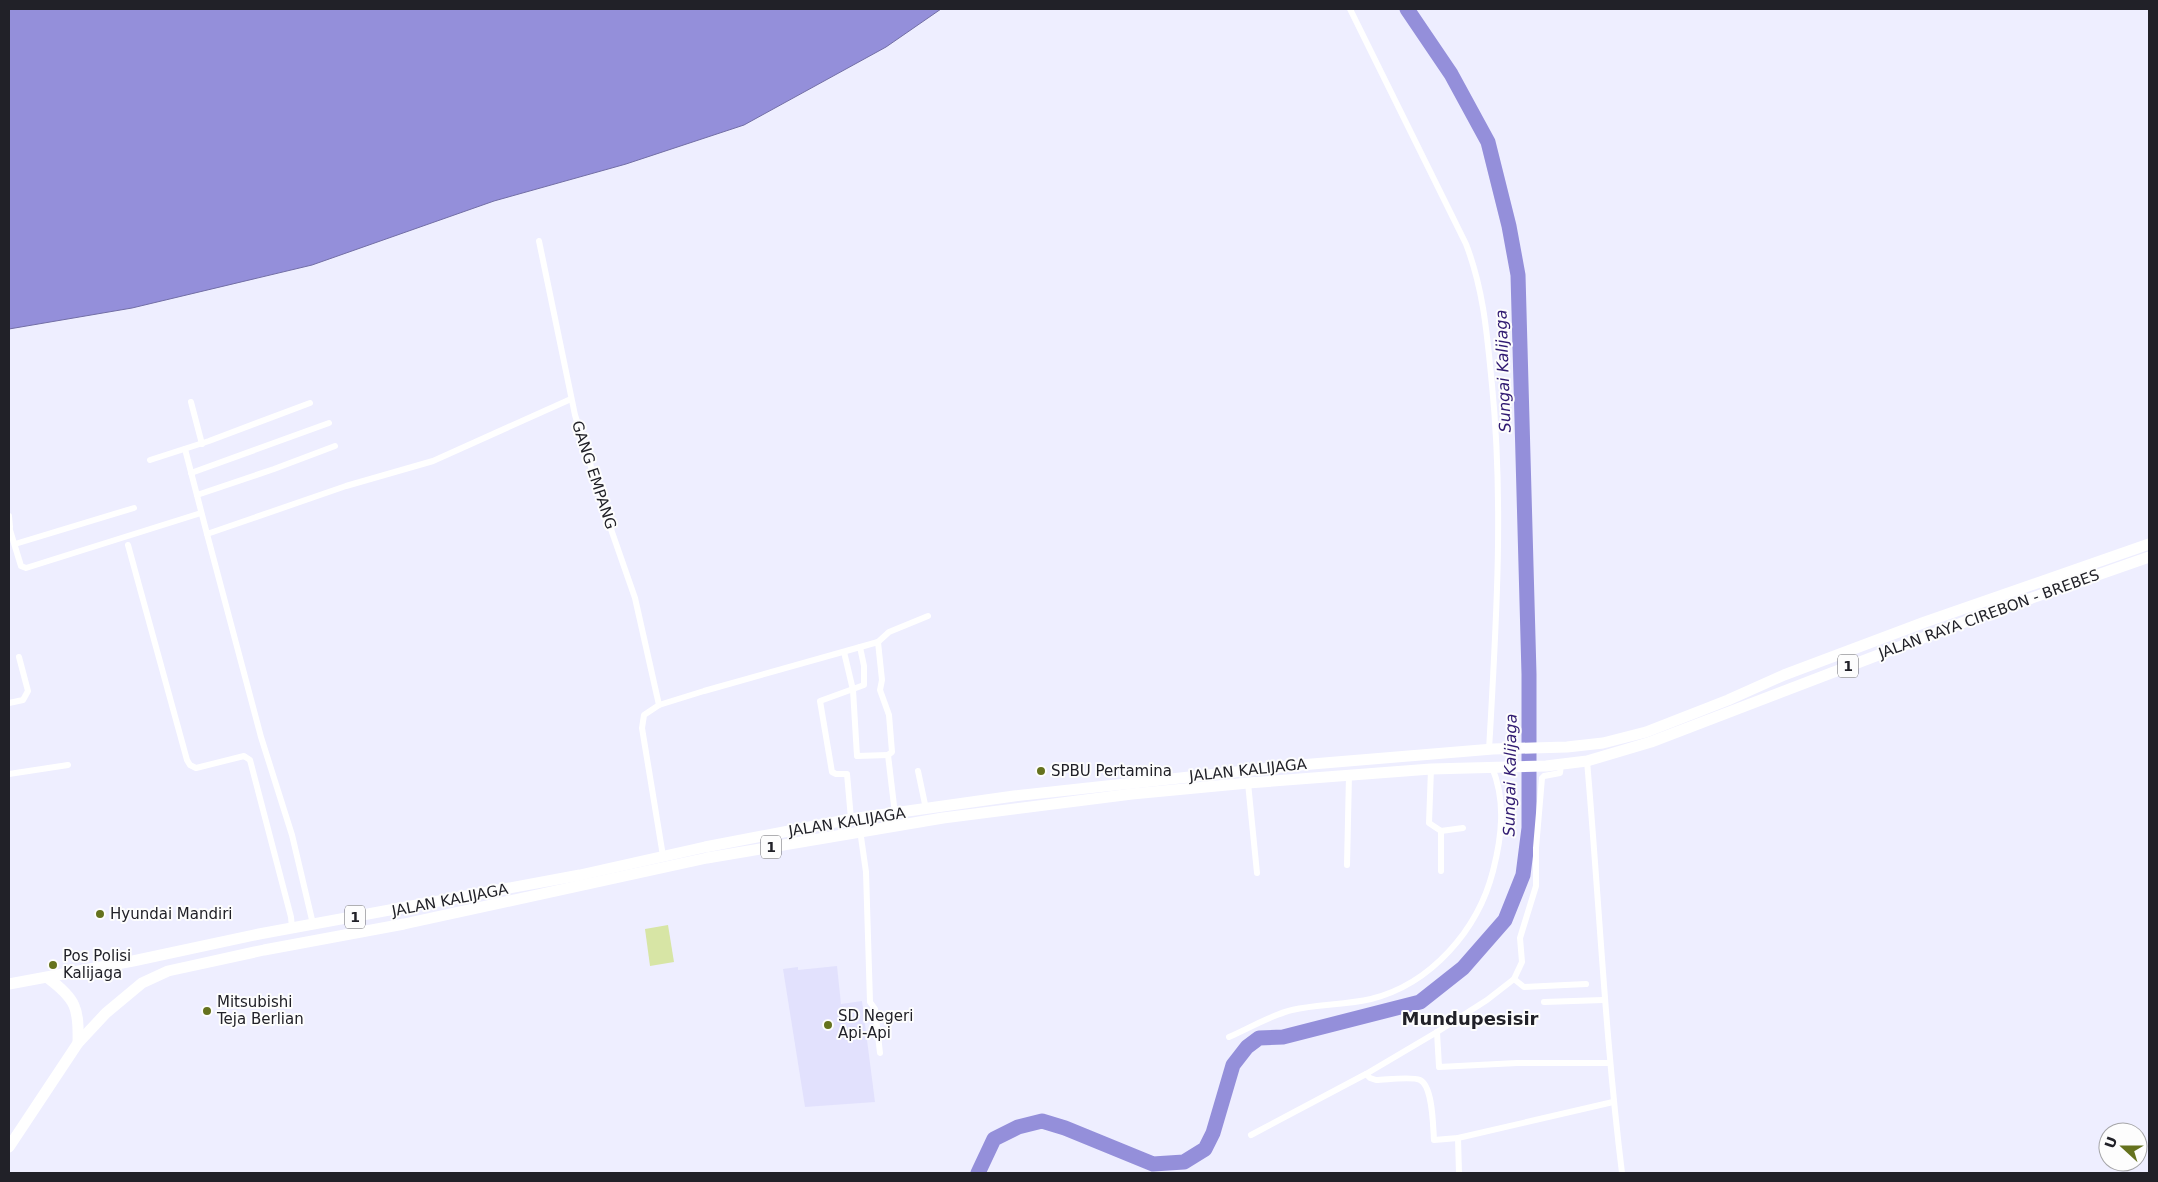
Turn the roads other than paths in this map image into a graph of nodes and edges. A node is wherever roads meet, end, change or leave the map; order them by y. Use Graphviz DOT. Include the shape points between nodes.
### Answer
graph roads {
  1 [pos="1350,9"];
  2 [pos="539,241"];
  3 [pos="571,399"];
  4 [pos="191,402"];
  5 [pos="310,403"];
  6 [pos="329,423"];
  7 [pos="202,444"];
  8 [pos="335,446"];
  9 [pos="184,449"];
  10 [pos="150,460"];
  11 [pos="191,473"];
  12 [pos="197,495"];
  13 [pos="134,508"];
  14 [pos="201,513"];
  15 [pos="9,516"];
  16 [pos="10,527"];
  17 [pos="207,534"];
  18 [pos="15,544"];
  19 [pos="2149,544"];
  20 [pos="128,545"];
  21 [pos="2149,557"];
  22 [pos="2052,584"];
  23 [pos="928,616"];
  24 [pos="878,642"];
  25 [pos="860,647"];
  26 [pos="844,652"];
  27 [pos="19,657"];
  28 [pos="853,690"];
  29 [pos="9,703"];
  30 [pos="659,705"];
  31 [pos="1546,747"];
  32 [pos="1491,749"];
  33 [pos="888,755"];
  34 [pos="1587,761"];
  35 [pos="1561,764"];
  36 [pos="68,765"];
  37 [pos="1546,766"];
  38 [pos="1495,767"];
  39 [pos="1431,769"];
  40 [pos="918,771"];
  41 [pos="9,774"];
  42 [pos="1349,774"];
  43 [pos="1248,783"];
  44 [pos="926,809"];
  45 [pos="895,814"];
  46 [pos="851,819"];
  47 [pos="1463,828"];
  48 [pos="860,830"];
  49 [pos="1441,832"];
  50 [pos="663,856"];
  51 [pos="1347,865"];
  52 [pos="1441,871"];
  53 [pos="1257,873"];
  54 [pos="313,924"];
  55 [pos="292,928"];
  56 [pos="259,934"];
  57 [pos="264,950"];
  58 [pos="48,978"];
  59 [pos="1514,979"];
  60 [pos="9,984"];
  61 [pos="1586,984"];
  62 [pos="1603,1000"];
  63 [pos="1544,1002"];
  64 [pos="1436,1032"];
  65 [pos="1229,1037"];
  66 [pos="78,1043"];
  67 [pos="880,1053"];
  68 [pos="1609,1063"];
  69 [pos="1366,1074"];
  70 [pos="1613,1102"];
  71 [pos="1251,1135"];
  72 [pos="1458,1138"];
  73 [pos="11,1141"];
  74 [pos="1459,1173"];
  75 [pos="1622,1173"];
  1 -- 32 [label="street" via="1462,235 1484,303 1499,488"];
  2 -- 3 [label="street, GANG EMPANG"];
  3 -- 17 [label="street" via="433,461 346,486"];
  3 -- 30 [label="street, GANG EMPANG" via="635,598"];
  4 -- 7 [label="street"];
  5 -- 7 [label="street"];
  6 -- 11 [label="street"];
  7 -- 9 [label="street"];
  8 -- 12 [label="street"];
  9 -- 10 [label="street"];
  9 -- 11 [label="street"];
  11 -- 12 [label="street"];
  12 -- 14 [label="street"];
  13 -- 18 [label="street"];
  14 -- 17 [label="street"];
  14 -- 18 [label="street" via="26,568 21,566"];
  15 -- 16 [label="street"];
  16 -- 18 [label="street"];
  17 -- 54 [label="street" via="261,737 292,836"];
  19 -- 22 [label="highway, JALAN RAYA CIREBON - BREBES / 1"];
  20 -- 55 [label="street" via="187,760 196,768 244,756 250,760"];
  21 -- 22 [label="highway, JALAN RAYA CIREBON - BREBES / 1"];
  22 -- 31 [label="highway, JALAN RAYA CIREBON - BREBES / 1" via="1950,614 1784,675 1646,732 1586,746"];
  22 -- 34 [label="highway, JALAN RAYA CIREBON - BREBES / 1" via="1651,742"];
  23 -- 24 [label="street" via="889,632"];
  24 -- 25 [label="street"];
  24 -- 33 [label="street" via="880,690 889,715 892,750"];
  25 -- 26 [label="street"];
  25 -- 28 [label="street" via="865,684"];
  26 -- 28 [label="street"];
  26 -- 30 [label="street"];
  27 -- 29 [label="street" via="28,691 23,700"];
  28 -- 33 [label="street" via="857,756"];
  28 -- 46 [label="street" via="820,702 832,772 847,774"];
  30 -- 50 [label="street" via="644,715 642,728"];
  31 -- 32 [label="highway, JALAN KALIJAGA / 1"];
  32 -- 44 [label="highway, JALAN KALIJAGA / 1" via="1205,774"];
  33 -- 45 [label="street"];
  34 -- 35 [label="highway, JALAN RAYA CIREBON - BREBES / 1"];
  34 -- 62 [label="street"];
  35 -- 37 [label="highway, JALAN RAYA CIREBON - BREBES / 1"];
  35 -- 59 [label="street" via="1560,773 1542,778 1536,886 1520,938 1522,962"];
  36 -- 41 [label="street"];
  37 -- 38 [label="highway, JALAN KALIJAGA / 1"];
  38 -- 39 [label="highway, JALAN KALIJAGA / 1"];
  38 -- 65 [label="street" via="1502,804 1493,870 1480,907 1446,955 1423,974 1383,995 1294,1009"];
  39 -- 42 [label="highway, JALAN KALIJAGA / 1"];
  39 -- 49 [label="street" via="1429,822"];
  40 -- 44 [label="street"];
  42 -- 43 [label="highway, JALAN KALIJAGA / 1"];
  42 -- 51 [label="street"];
  43 -- 48 [label="highway, JALAN KALIJAGA / 1" via="1042,805"];
  43 -- 53 [label="street"];
  44 -- 45 [label="highway, JALAN KALIJAGA / 1"];
  45 -- 46 [label="highway, JALAN KALIJAGA / 1"];
  46 -- 50 [label="highway, JALAN KALIJAGA / 1"];
  47 -- 49 [label="street"];
  48 -- 57 [label="highway, JALAN KALIJAGA / 1" via="707,858 404,924"];
  48 -- 67 [label="street" via="866,872 870,1002 875,1009"];
  49 -- 52 [label="street"];
  50 -- 54 [label="highway, JALAN KALIJAGA / 1" via="570,877"];
  54 -- 55 [label="highway, JALAN KALIJAGA / 1"];
  55 -- 56 [label="highway, JALAN KALIJAGA / 1"];
  56 -- 57 [label="highway"];
  56 -- 58 [label="highway, JALAN KALIJAGA / 1"];
  57 -- 66 [label="highway, JALAN KALIJAGA / 1" via="168,972 142,983 123,996"];
  58 -- 60 [label="highway, JALAN KALIJAGA / 1"];
  58 -- 66 [label="highway" via="67,992 74,1002 79,1016"];
  59 -- 61 [label="street" via="1524,987"];
  59 -- 64 [label="street"];
  62 -- 63 [label="street"];
  62 -- 68 [label="street"];
  64 -- 68 [label="street" via="1439,1067"];
  64 -- 69 [label="street"];
  66 -- 73 [label="highway, 1"];
  68 -- 70 [label="street"];
  69 -- 71 [label="street"];
  69 -- 72 [label="street" via="1376,1080 1422,1081 1429,1092 1434,1140"];
  70 -- 72 [label="street"];
  70 -- 75 [label="street"];
  72 -- 74 [label="street"];
}
